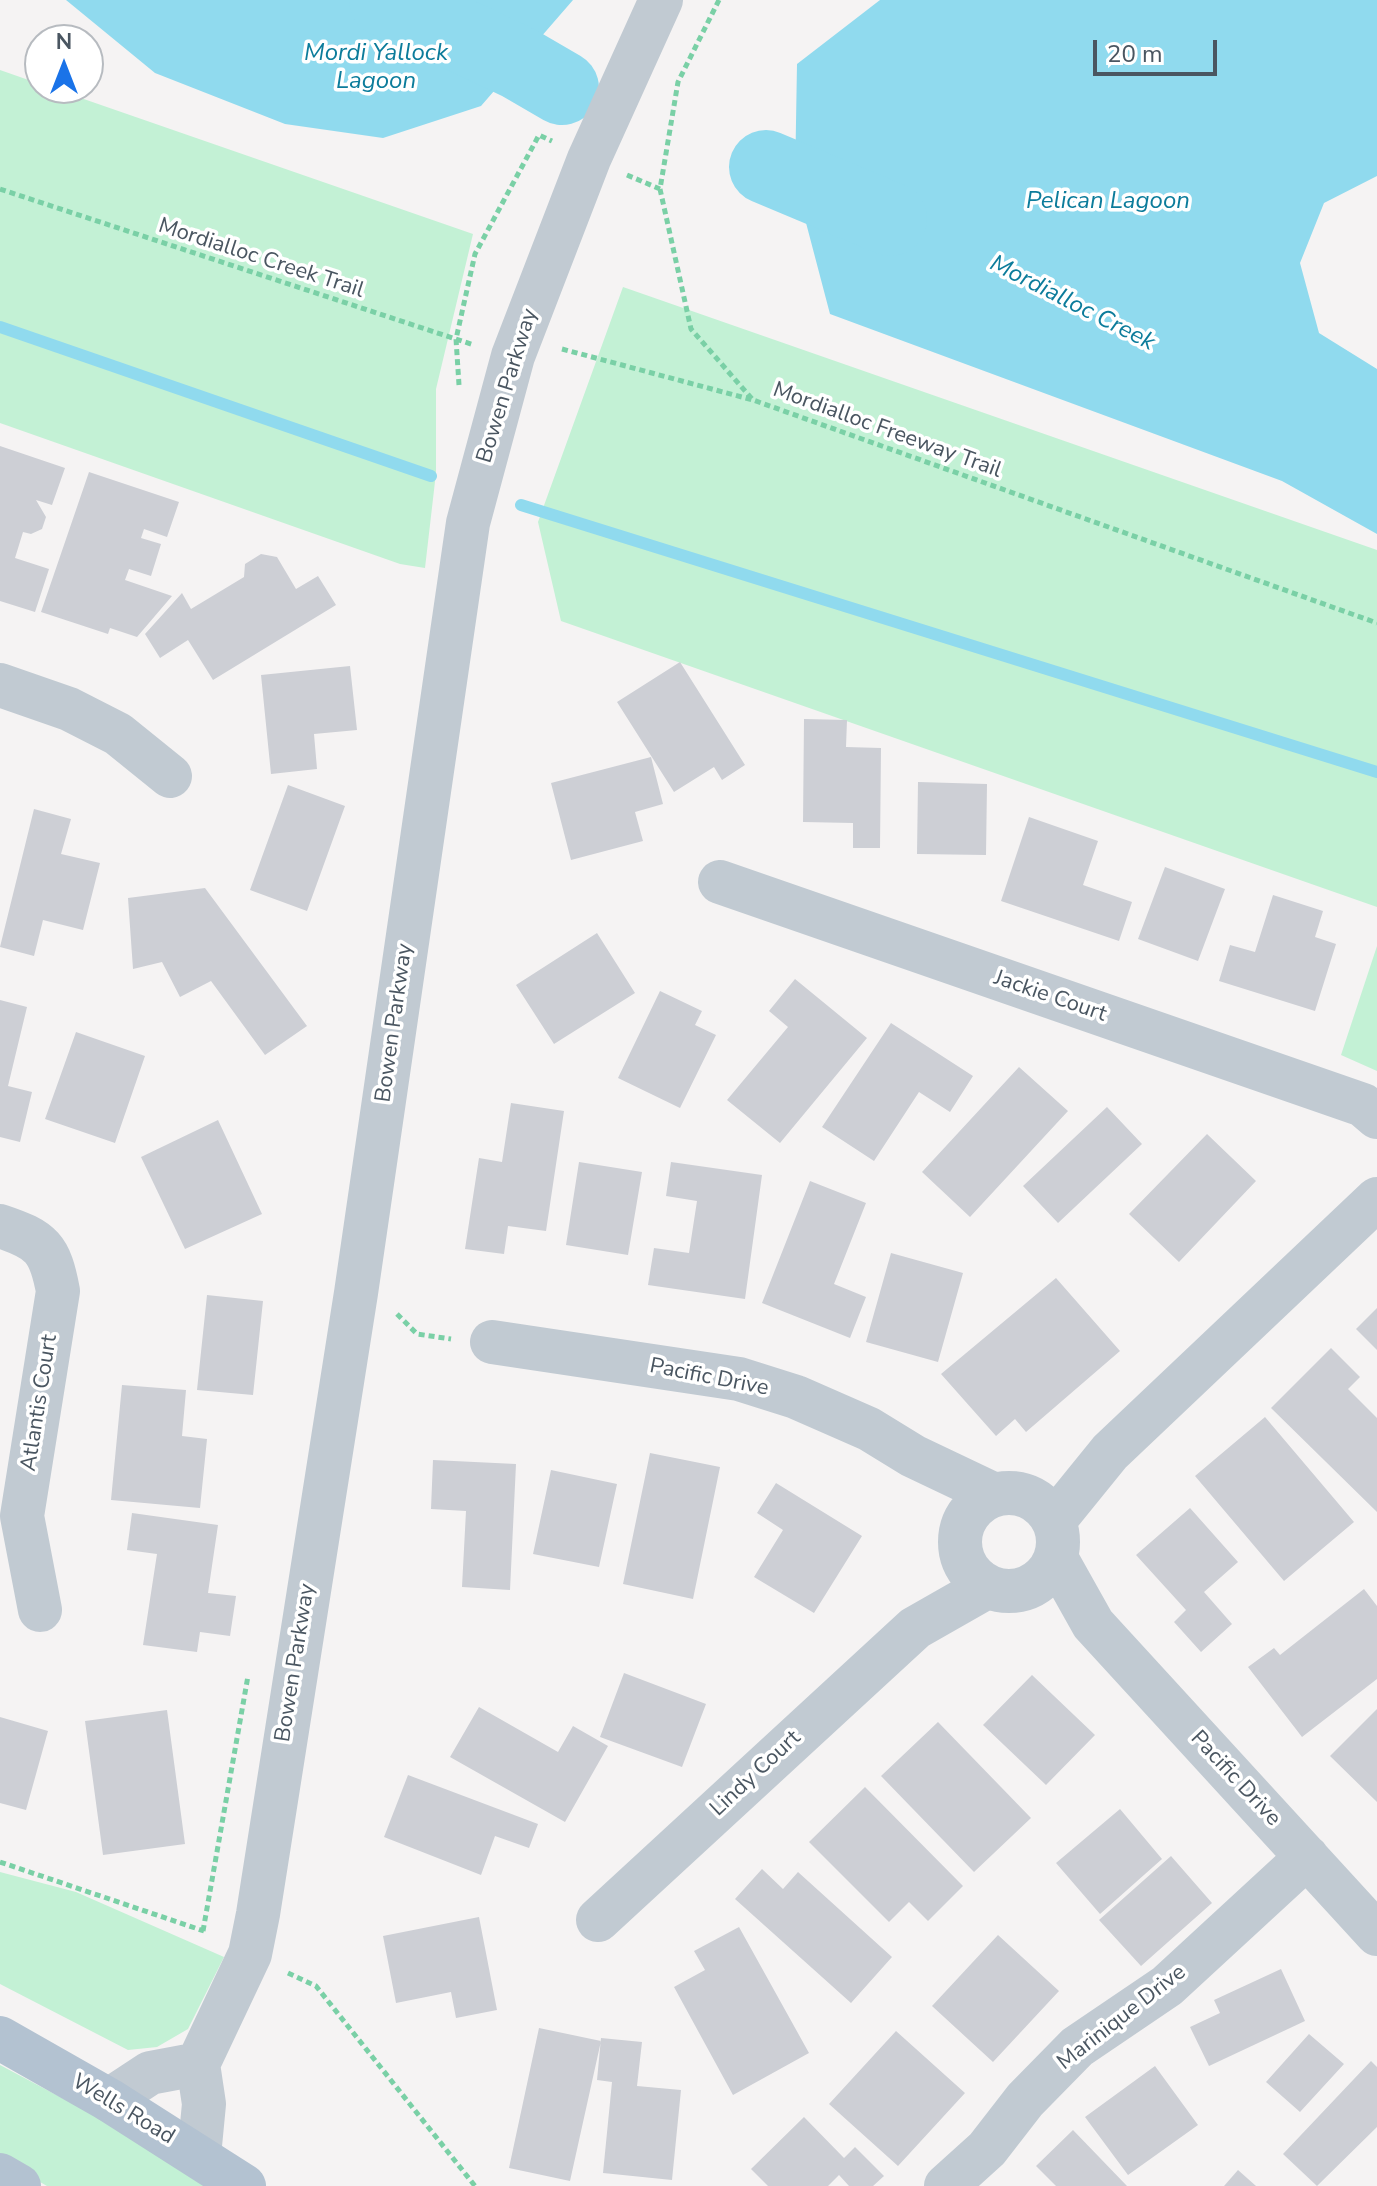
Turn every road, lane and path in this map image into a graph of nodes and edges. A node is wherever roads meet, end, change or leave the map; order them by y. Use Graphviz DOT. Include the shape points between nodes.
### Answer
graph roads {
  1 [pos="661,0"];
  2 [pos="719,0"];
  3 [pos="0,189"];
  4 [pos="513,356"];
  5 [pos="753,400"];
  6 [pos="1377,623"];
  7 [pos="0,685"];
  8 [pos="170,776"];
  9 [pos="720,882"];
  10 [pos="1377,1117"];
  11 [pos="1377,1199"];
  12 [pos="0,1226"];
  13 [pos="356,1293"];
  14 [pos="492,1342"];
  15 [pos="1010,1540"];
  16 [pos="40,1610"];
  17 [pos="1307,1857"];
  18 [pos="0,1862"];
  19 [pos="1371,1914"];
  20 [pos="598,1920"];
  21 [pos="250,1954"];
  22 [pos="0,2038"];
  23 [pos="198,2064"];
  24 [pos="109,2100"];
  25 [pos="199,2156"];
  26 [pos="0,2175"];
  27 [pos="19,2186"];
  28 [pos="244,2186"];
  29 [pos="475,2186"];
  30 [pos="946,2186"];
  1 -- 4 [label="street, Bowen Parkway" via="589,159"];
  2 -- 5 [label="path, Mordialloc Freeway Trail" via="678,82 660,189 691,329"];
  3 -- 4 [label="path, Mordialloc Creek Trail"];
  4 -- 5 [label="path" via="565,348"];
  4 -- 13 [label="street, Bowen Parkway" via="468,523"];
  5 -- 6 [label="path, Mordialloc Freeway Trail"];
  7 -- 8 [label="street" via="69,709 118,734"];
  9 -- 10 [label="street, Jackie Court" via="1363,1105"];
  11 -- 15 [label="street"];
  12 -- 16 [label="street, Atlantis Court" via="32,1237 52,1257 58,1291 22,1516"];
  13 -- 14 [label="path" via="383,1299 417,1334"];
  13 -- 21 [label="street, Bowen Parkway"];
  14 -- 15 [label="street, Pacific Drive" via="739,1379 796,1397 869,1429 913,1456"];
  15 -- 17 [label="street, Pacific Drive"];
  15 -- 20 [label="street, Lindy Court"];
  17 -- 19 [label="street, Pacific Drive"];
  17 -- 30 [label="street, Marinique Drive" via="1167,1986 1077,2047 987,2149"];
  18 -- 21 [label="path" via="203,1931"];
  21 -- 23 [label="street, Bowen Parkway"];
  21 -- 29 [label="path" via="316,1986"];
  22 -- 24 [label="main road, Wells Road"];
  23 -- 24 [label="street" via="150,2073"];
  23 -- 25 [label="street" via="204,2104"];
  24 -- 25 [label="main road, Wells Road"];
  25 -- 28 [label="main road, Wells Road"];
  26 -- 27 [label="main road"];
}
